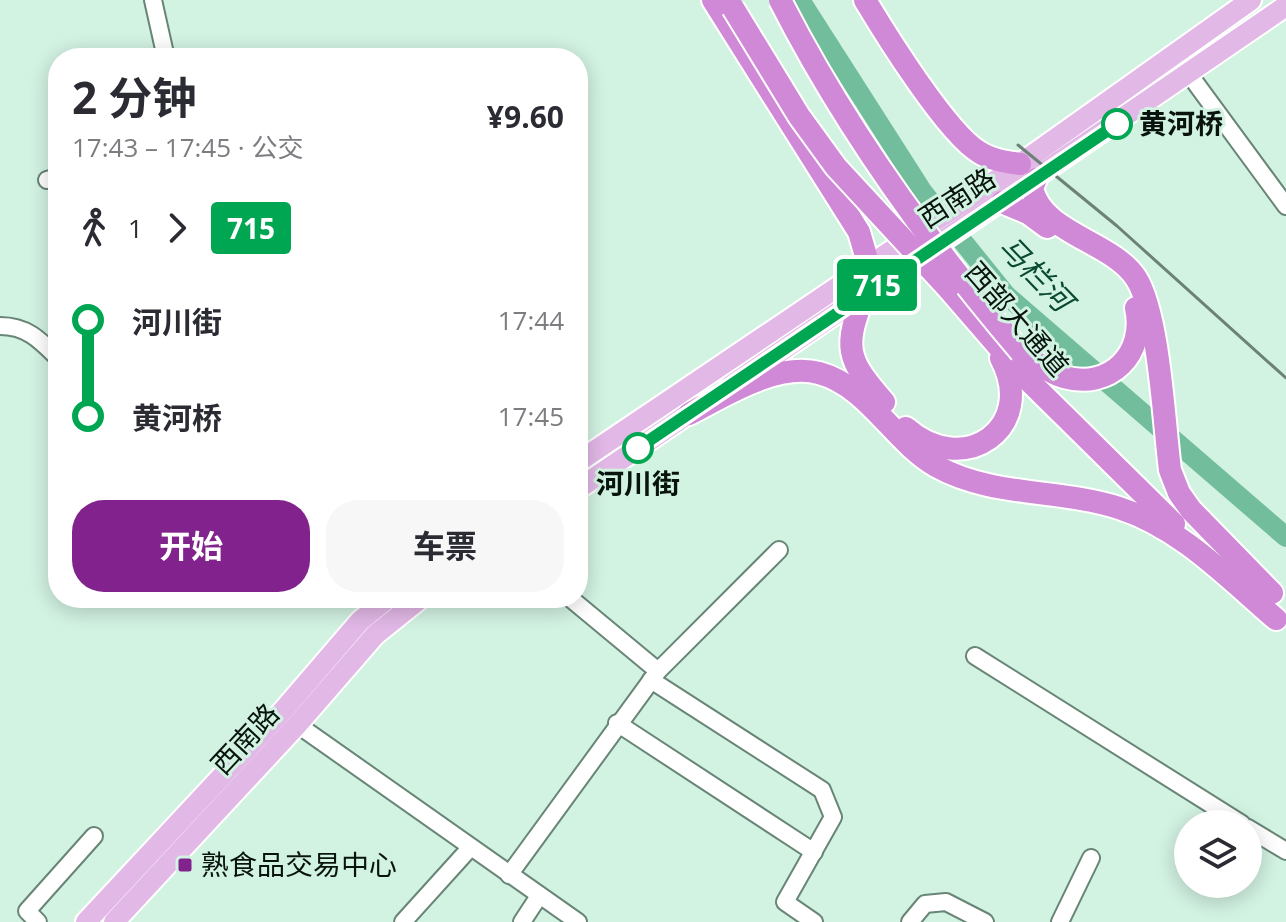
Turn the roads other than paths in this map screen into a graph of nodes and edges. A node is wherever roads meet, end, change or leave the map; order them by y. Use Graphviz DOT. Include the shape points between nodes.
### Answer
graph roads {
  1 [pos="153,0"];
  2 [pos="713,0"];
  3 [pos="729,0"];
  4 [pos="766,0"];
  5 [pos="780,0"];
  6 [pos="865,0"];
  7 [pos="1251,0"];
  8 [pos="1286,6"];
  9 [pos="164,48"];
  10 [pos="1189,74"];
  11 [pos="1028,172"];
  12 [pos="994,199"];
  13 [pos="1286,206"];
  14 [pos="908,252"];
  15 [pos="858,272"];
  16 [pos="948,288"];
  17 [pos="865,293"];
  18 [pos="0,326"];
  19 [pos="984,330"];
  20 [pos="48,348"];
  21 [pos="1021,352"];
  22 [pos="689,414"];
  23 [pos="588,455"];
  24 [pos="588,482"];
  25 [pos="779,550"];
  26 [pos="376,608"];
  27 [pos="409,608"];
  28 [pos="581,608"];
  29 [pos="1280,611"];
  30 [pos="975,656"];
  31 [pos="655,675"];
  32 [pos="289,719"];
  33 [pos="617,723"];
  34 [pos="1220,810"];
  35 [pos="94,836"];
  36 [pos="1262,836"];
  37 [pos="470,848"];
  38 [pos="1286,851"];
  39 [pos="814,852"];
  40 [pos="1091,858"];
  41 [pos="509,875"];
  42 [pos="539,896"];
  43 [pos="38,922"];
  44 [pos="86,922"];
  45 [pos="114,922"];
  46 [pos="403,922"];
  47 [pos="522,922"];
  48 [pos="578,922"];
  49 [pos="814,922"];
  50 [pos="910,922"];
  51 [pos="985,922"];
  52 [pos="1060,922"];
  1 -- 9 [label="street"];
  2 -- 15 [label="highway" via="859,232 866,256"];
  3 -- 16 [label="highway, bridge" via="836,167"];
  4 -- 16 [label="highway, 西部大通道, bridge" via="796,59"];
  5 -- 21 [label="highway, 西部大通道, bridge" via="807,53 917,220"];
  6 -- 11 [label="highway" via="924,89 976,151"];
  7 -- 11 [label="main road, 西南路"];
  8 -- 10 [label="main road, 西南路"];
  10 -- 11 [label="main road, 西南路"];
  10 -- 13 [label="street"];
  11 -- 12 [label="main road, 西南路"];
  11 -- 29 [label="highway" via="1038,207 1134,274 1152,316 1170,470 1179,493"];
  12 -- 14 [label="main road, 西南路, bridge"];
  12 -- 21 [label="highway" via="1028,213 1118,280 1135,304 1136,346 1113,372 1097,379 1060,376"];
  14 -- 15 [label="main road, 西南路"];
  14 -- 17 [label="main road, 西南路"];
  15 -- 23 [label="main road, 西南路"];
  16 -- 19 [label="highway, 西部大通道"];
  17 -- 19 [label="highway" via="853,322 855,367 908,430 926,443 951,449 987,443 1008,413 1010,377"];
  17 -- 22 [label="main road, 西南路"];
  18 -- 20 [label="street" via="36,335"];
  19 -- 29 [label="highway, 西部大通道" via="1126,480"];
  21 -- 29 [label="highway, 西部大通道"];
  22 -- 24 [label="main road, 西南路"];
  22 -- 29 [label="highway" via="776,374 819,373 843,382 897,437 965,481 1117,508 1165,527"];
  25 -- 31 [label="street"];
  26 -- 32 [label="main road, 西南路" via="360,621"];
  27 -- 32 [label="main road, 西南路"];
  28 -- 31 [label="street"];
  30 -- 34 [label="street"];
  31 -- 33 [label="street"];
  31 -- 39 [label="street" via="822,790 833,817"];
  32 -- 37 [label="street"];
  32 -- 44 [label="main road, 西南路"];
  32 -- 45 [label="main road, 西南路"];
  33 -- 39 [label="street"];
  33 -- 41 [label="street"];
  35 -- 43 [label="street" via="27,911"];
  36 -- 38 [label="street"];
  37 -- 41 [label="street"];
  37 -- 46 [label="street"];
  39 -- 49 [label="street" via="785,902"];
  40 -- 52 [label="street"];
  41 -- 42 [label="street"];
  42 -- 47 [label="street"];
  42 -- 48 [label="street"];
  50 -- 51 [label="street" via="925,904 946,902"];
}
